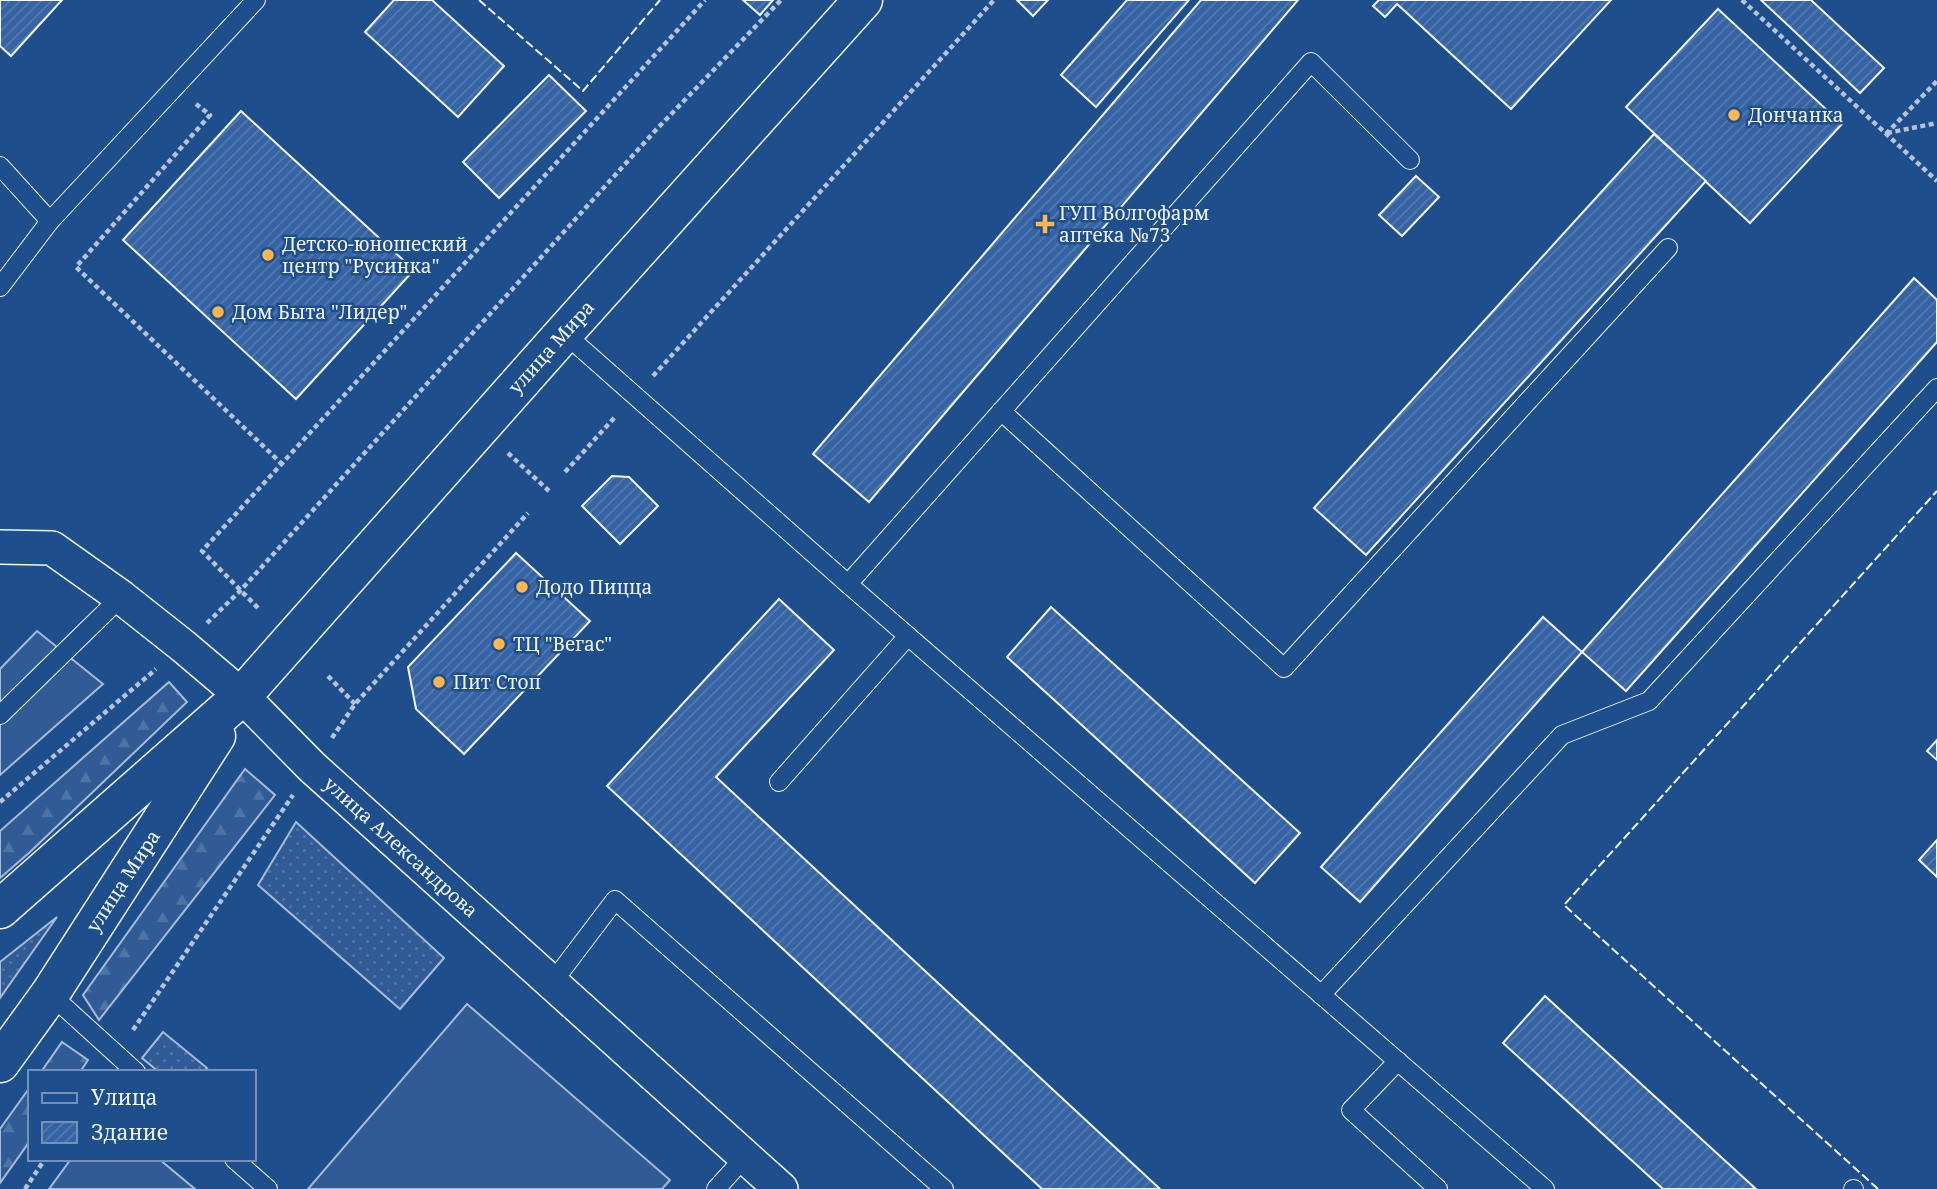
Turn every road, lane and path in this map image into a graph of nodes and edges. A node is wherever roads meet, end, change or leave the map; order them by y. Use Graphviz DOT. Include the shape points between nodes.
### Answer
graph roads {
  1 [pos="256,0"];
  2 [pos="705,0"];
  3 [pos="781,0"];
  4 [pos="863,0"];
  5 [pos="994,0"];
  6 [pos="1742,0"];
  7 [pos="1937,81"];
  8 [pos="176,87"];
  9 [pos="1937,123"];
  10 [pos="1886,134"];
  11 [pos="1410,160"];
  12 [pos="0,166"];
  13 [pos="1937,181"];
  14 [pos="50,221"];
  15 [pos="1668,248"];
  16 [pos="0,287"];
  17 [pos="564,333"];
  18 [pos="1937,388"];
  19 [pos="634,396"];
  20 [pos="1001,411"];
  21 [pos="480,426"];
  22 [pos="283,465"];
  23 [pos="565,472"];
  24 [pos="549,491"];
  25 [pos="0,547"];
  26 [pos="848,584"];
  27 [pos="241,590"];
  28 [pos="121,597"];
  29 [pos="258,608"];
  30 [pos="908,636"];
  31 [pos="183,646"];
  32 [pos="328,676"];
  33 [pos="242,696"];
  34 [pos="355,704"];
  35 [pos="0,715"];
  36 [pos="779,782"];
  37 [pos="0,802"];
  38 [pos="0,909"];
  39 [pos="552,983"];
  40 [pos="50,994"];
  41 [pos="1321,995"];
  42 [pos="1398,1061"];
  43 [pos="0,1063"];
  44 [pos="134,1070"];
  45 [pos="745,1157"];
  46 [pos="44,1161"];
  47 [pos="236,1161"];
  48 [pos="25,1189"];
  49 [pos="268,1189"];
  50 [pos="716,1189"];
  51 [pos="781,1189"];
  52 [pos="944,1189"];
  53 [pos="1438,1189"];
  54 [pos="1545,1189"];
  1 -- 8 [label="lane"];
  2 -- 22 [label="path"];
  3 -- 27 [label="path" via="654,132"];
  4 -- 17 [label="street, улица Мира"];
  5 -- 19 [label="path"];
  6 -- 10 [label="path"];
  7 -- 10 [label="path"];
  8 -- 14 [label="lane"];
  8 -- 22 [label="path" via="210,115 76,267"];
  9 -- 10 [label="path"];
  10 -- 13 [label="path"];
  11 -- 20 [label="lane" via="1311,62"];
  12 -- 14 [label="lane"];
  14 -- 16 [label="lane"];
  15 -- 20 [label="lane" via="1284,668"];
  17 -- 19 [label="lane"];
  17 -- 21 [label="street, улица Мира"];
  18 -- 41 [label="lane" via="1649,701 1562,735"];
  19 -- 23 [label="path"];
  19 -- 26 [label="lane"];
  20 -- 26 [label="lane"];
  21 -- 24 [label="path"];
  21 -- 33 [label="street, улица Мира"];
  22 -- 27 [label="path" via="202,551"];
  25 -- 28 [label="street, улица Александрова" via="52,548"];
  26 -- 30 [label="lane"];
  27 -- 29 [label="path"];
  27 -- 31 [label="path"];
  28 -- 31 [label="street, улица Александрова"];
  28 -- 35 [label="lane"];
  30 -- 36 [label="lane"];
  30 -- 41 [label="lane"];
  31 -- 33 [label="street, улица Александрова"];
  31 -- 37 [label="path"];
  32 -- 34 [label="path"];
  33 -- 38 [label="street, улица Мира"];
  33 -- 39 [label="street, улица Александрова" via="312,767"];
  33 -- 40 [label="street, улица Мира"];
  39 -- 45 [label="street, улица Александрова"];
  39 -- 52 [label="lane" via="615,900"];
  40 -- 43 [label="street, улица Мира"];
  40 -- 44 [label="lane"];
  41 -- 42 [label="lane"];
  42 -- 53 [label="lane" via="1351,1110"];
  42 -- 54 [label="lane"];
  45 -- 50 [label="lane"];
  45 -- 51 [label="street, улица Александрова"];
  46 -- 48 [label="path"];
  47 -- 49 [label="lane"];
}
